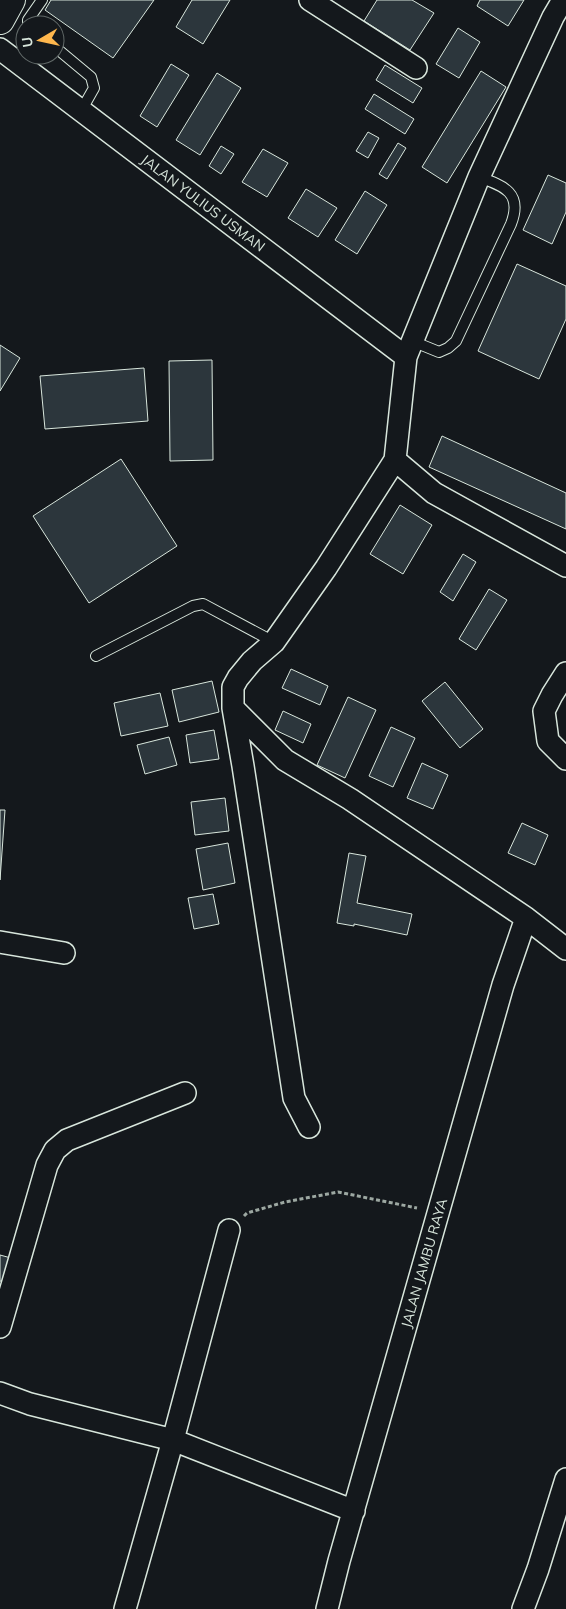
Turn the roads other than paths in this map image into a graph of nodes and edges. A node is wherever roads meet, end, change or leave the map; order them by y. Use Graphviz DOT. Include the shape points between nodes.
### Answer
graph roads {
  1 [pos="11,0"];
  2 [pos="42,0"];
  3 [pos="310,0"];
  4 [pos="563,4"];
  5 [pos="32,15"];
  6 [pos="0,20"];
  7 [pos="0,49"];
  8 [pos="65,55"];
  9 [pos="416,68"];
  10 [pos="81,111"];
  11 [pos="478,177"];
  12 [pos="409,349"];
  13 [pos="395,460"];
  14 [pos="566,566"];
  15 [pos="274,642"];
  16 [pos="96,656"];
  17 [pos="566,673"];
  18 [pos="233,708"];
  19 [pos="566,759"];
  20 [pos="526,918"];
  21 [pos="0,942"];
  22 [pos="566,949"];
  23 [pos="64,952"];
  24 [pos="185,1093"];
  25 [pos="309,1127"];
  26 [pos="229,1230"];
  27 [pos="0,1327"];
  28 [pos="0,1394"];
  29 [pos="174,1440"];
  30 [pos="566,1478"];
  31 [pos="354,1511"];
  32 [pos="125,1609"];
  33 [pos="327,1609"];
  34 [pos="523,1609"];
  1 -- 6 [label="highway"];
  2 -- 5 [label="lane"];
  3 -- 9 [label="street"];
  4 -- 11 [label="street"];
  7 -- 10 [label="street, JALAN YULIUS USMAN"];
  8 -- 10 [label="lane" via="91,77 94,88"];
  10 -- 12 [label="street, JALAN YULIUS USMAN"];
  11 -- 12 [label="street"];
  11 -- 12 [label="lane" via="494,182 515,200 511,224 456,341 439,352"];
  12 -- 13 [label="street"];
  13 -- 14 [label="street" via="434,493"];
  13 -- 15 [label="street"];
  15 -- 16 [label="lane" via="203,604 193,606"];
  15 -- 18 [label="street" via="238,678 233,687"];
  17 -- 19 [label="street" via="544,711 548,741"];
  18 -- 20 [label="street" via="285,760 350,799"];
  18 -- 25 [label="street" via="294,1098"];
  20 -- 22 [label="street"];
  20 -- 31 [label="street, JALAN JAMBU RAYA" via="503,985"];
  21 -- 23 [label="street"];
  24 -- 27 [label="street" via="67,1140 55,1150 47,1165"];
  26 -- 29 [label="street"];
  28 -- 29 [label="street"];
  29 -- 31 [label="street"];
  29 -- 32 [label="street"];
  30 -- 34 [label="street"];
  31 -- 33 [label="street, JALAN JAMBU RAYA"];
}
